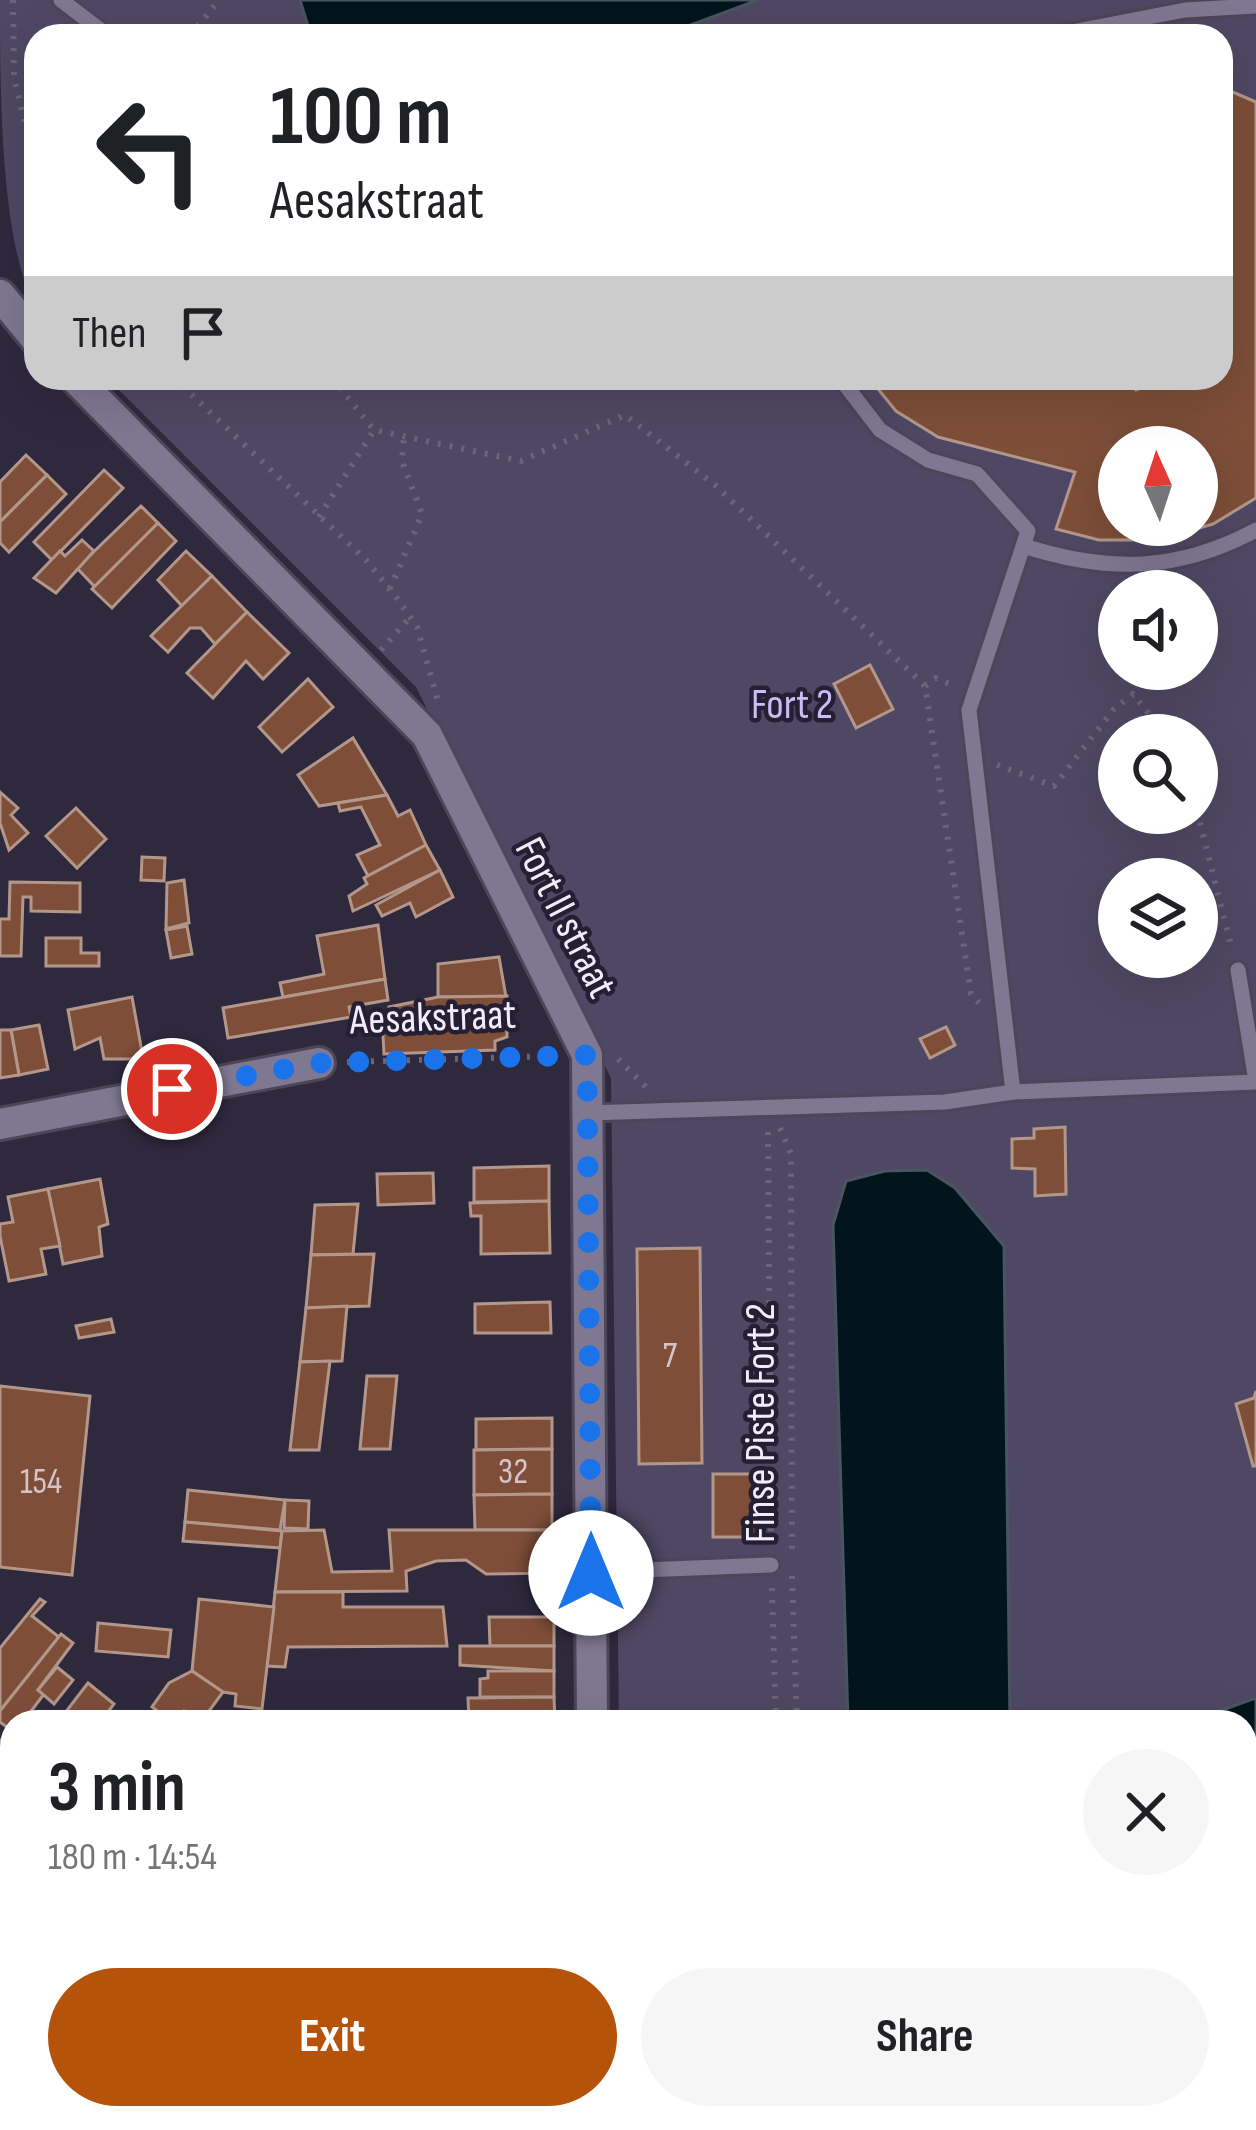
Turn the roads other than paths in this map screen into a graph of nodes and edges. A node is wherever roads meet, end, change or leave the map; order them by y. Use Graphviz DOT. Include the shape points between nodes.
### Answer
graph roads {
  1 [pos="61,0"];
  2 [pos="1256,6"];
  3 [pos="92,24"];
  4 [pos="1113,24"];
  5 [pos="0,296"];
  6 [pos="24,324"];
  7 [pos="87,390"];
  8 [pos="849,390"];
  9 [pos="1256,530"];
  10 [pos="1024,546"];
  11 [pos="1238,970"];
  12 [pos="319,1063"];
  13 [pos="1256,1082"];
  14 [pos="1012,1092"];
  15 [pos="587,1113"];
  16 [pos="0,1124"];
  17 [pos="771,1565"];
  18 [pos="591,1573"];
  19 [pos="592,1710"];
  1 -- 3 [label="lane"];
  2 -- 4 [label="lane"];
  5 -- 6 [label="street"];
  7 -- 15 [label="street, Fort II straat" via="427,735 602,1057"];
  8 -- 10 [label="lane" via="880,430 928,460 977,474 1028,531"];
  9 -- 10 [label="lane" via="1201,555 1140,567"];
  10 -- 14 [label="lane" via="969,710"];
  11 -- 13 [label="lane"];
  12 -- 16 [label="street, Aesakstraat"];
  13 -- 14 [label="lane"];
  14 -- 15 [label="lane" via="945,1102"];
  15 -- 18 [label="street, Fort II straat"];
  17 -- 18 [label="lane"];
  18 -- 19 [label="street, Fort II straat"];
}
